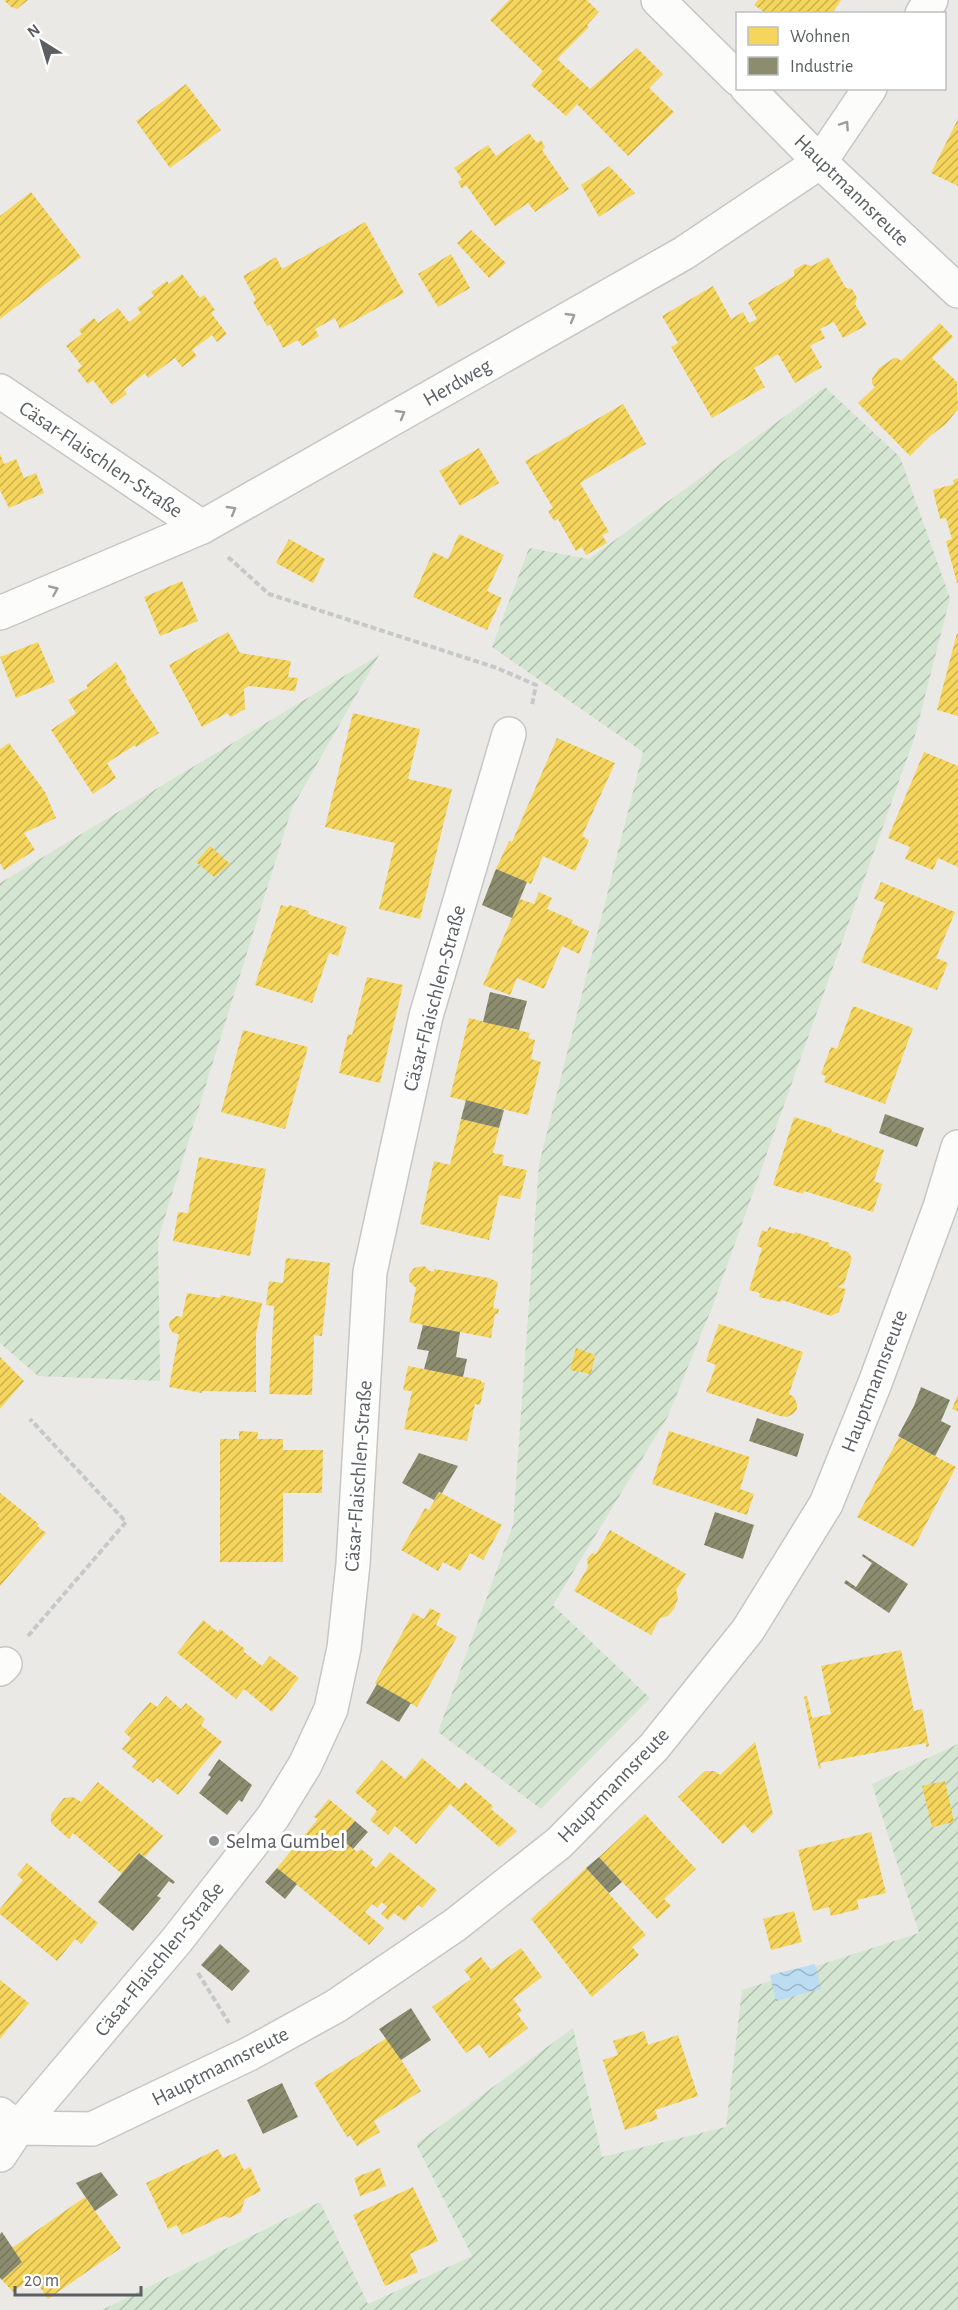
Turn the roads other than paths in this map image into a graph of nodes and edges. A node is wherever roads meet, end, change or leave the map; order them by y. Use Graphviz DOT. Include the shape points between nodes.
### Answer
graph roads {
  1 [pos="658,0"];
  2 [pos="736,77"];
  3 [pos="749,90"];
  4 [pos="869,90"];
  5 [pos="820,162"];
  6 [pos="958,291"];
  7 [pos="0,391"];
  8 [pos="202,527"];
  9 [pos="0,613"];
  10 [pos="509,734"];
  11 [pos="958,1147"];
  12 [pos="9,2121"];
  13 [pos="0,2155"];
  1 -- 2 [label="street"];
  3 -- 5 [label="street, Hauptmannsreute"];
  5 -- 4 [label="street, Herdweg, one-way"];
  5 -- 6 [label="street, Hauptmannsreute"];
  8 -- 5 [label="street, Herdweg, one-way" via="684,253"];
  7 -- 8 [label="street, Cäsar-Flaischlen-Straße"];
  9 -- 8 [label="street, Herdweg, one-way"];
  10 -- 12 [label="street, Cäsar-Flaischlen-Straße" via="426,1016 370,1272 353,1564 344,1648 331,1709 305,1765 273,1817 177,1940"];
  11 -- 12 [label="street, Hauptmannsreute" via="875,1383 826,1504 748,1630 654,1747 559,1843 445,1932 336,2006 249,2054 92,2129"];
  12 -- 13 [label="street"];
}
